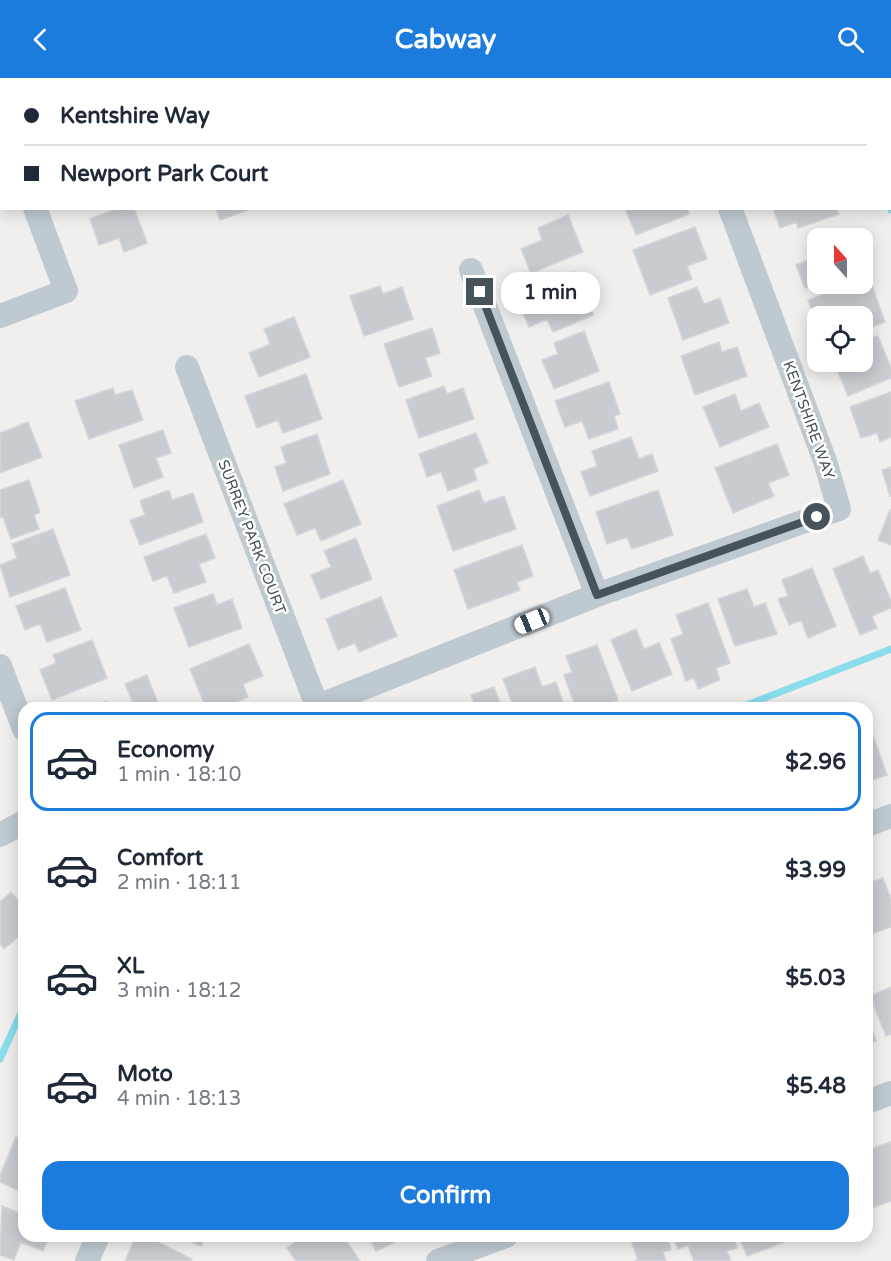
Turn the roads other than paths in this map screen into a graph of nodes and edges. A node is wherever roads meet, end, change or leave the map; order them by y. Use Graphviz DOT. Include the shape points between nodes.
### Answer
graph roads {
  1 [pos="36,210"];
  2 [pos="731,210"];
  3 [pos="471,270"];
  4 [pos="0,316"];
  5 [pos="187,367"];
  6 [pos="597,595"];
  7 [pos="0,666"];
  8 [pos="313,702"];
  9 [pos="328,702"];
  10 [pos="18,713"];
  11 [pos="891,816"];
  12 [pos="873,823"];
  13 [pos="18,825"];
  14 [pos="0,835"];
  15 [pos="891,1093"];
  16 [pos="873,1100"];
  17 [pos="95,1242"];
  18 [pos="490,1242"];
  19 [pos="87,1261"];
  20 [pos="438,1261"];
  1 -- 4 [label="street" via="66,291"];
  2 -- 6 [label="street, KENTSHIRE WAY" via="825,461 839,509"];
  3 -- 6 [label="street"];
  5 -- 8 [label="street, SURREY PARK COURT"];
  6 -- 9 [label="street, KENTSHIRE WAY"];
  7 -- 10 [label="street"];
  11 -- 12 [label="street"];
  13 -- 14 [label="street"];
  15 -- 16 [label="street"];
  17 -- 19 [label="street"];
  18 -- 20 [label="street"];
}
